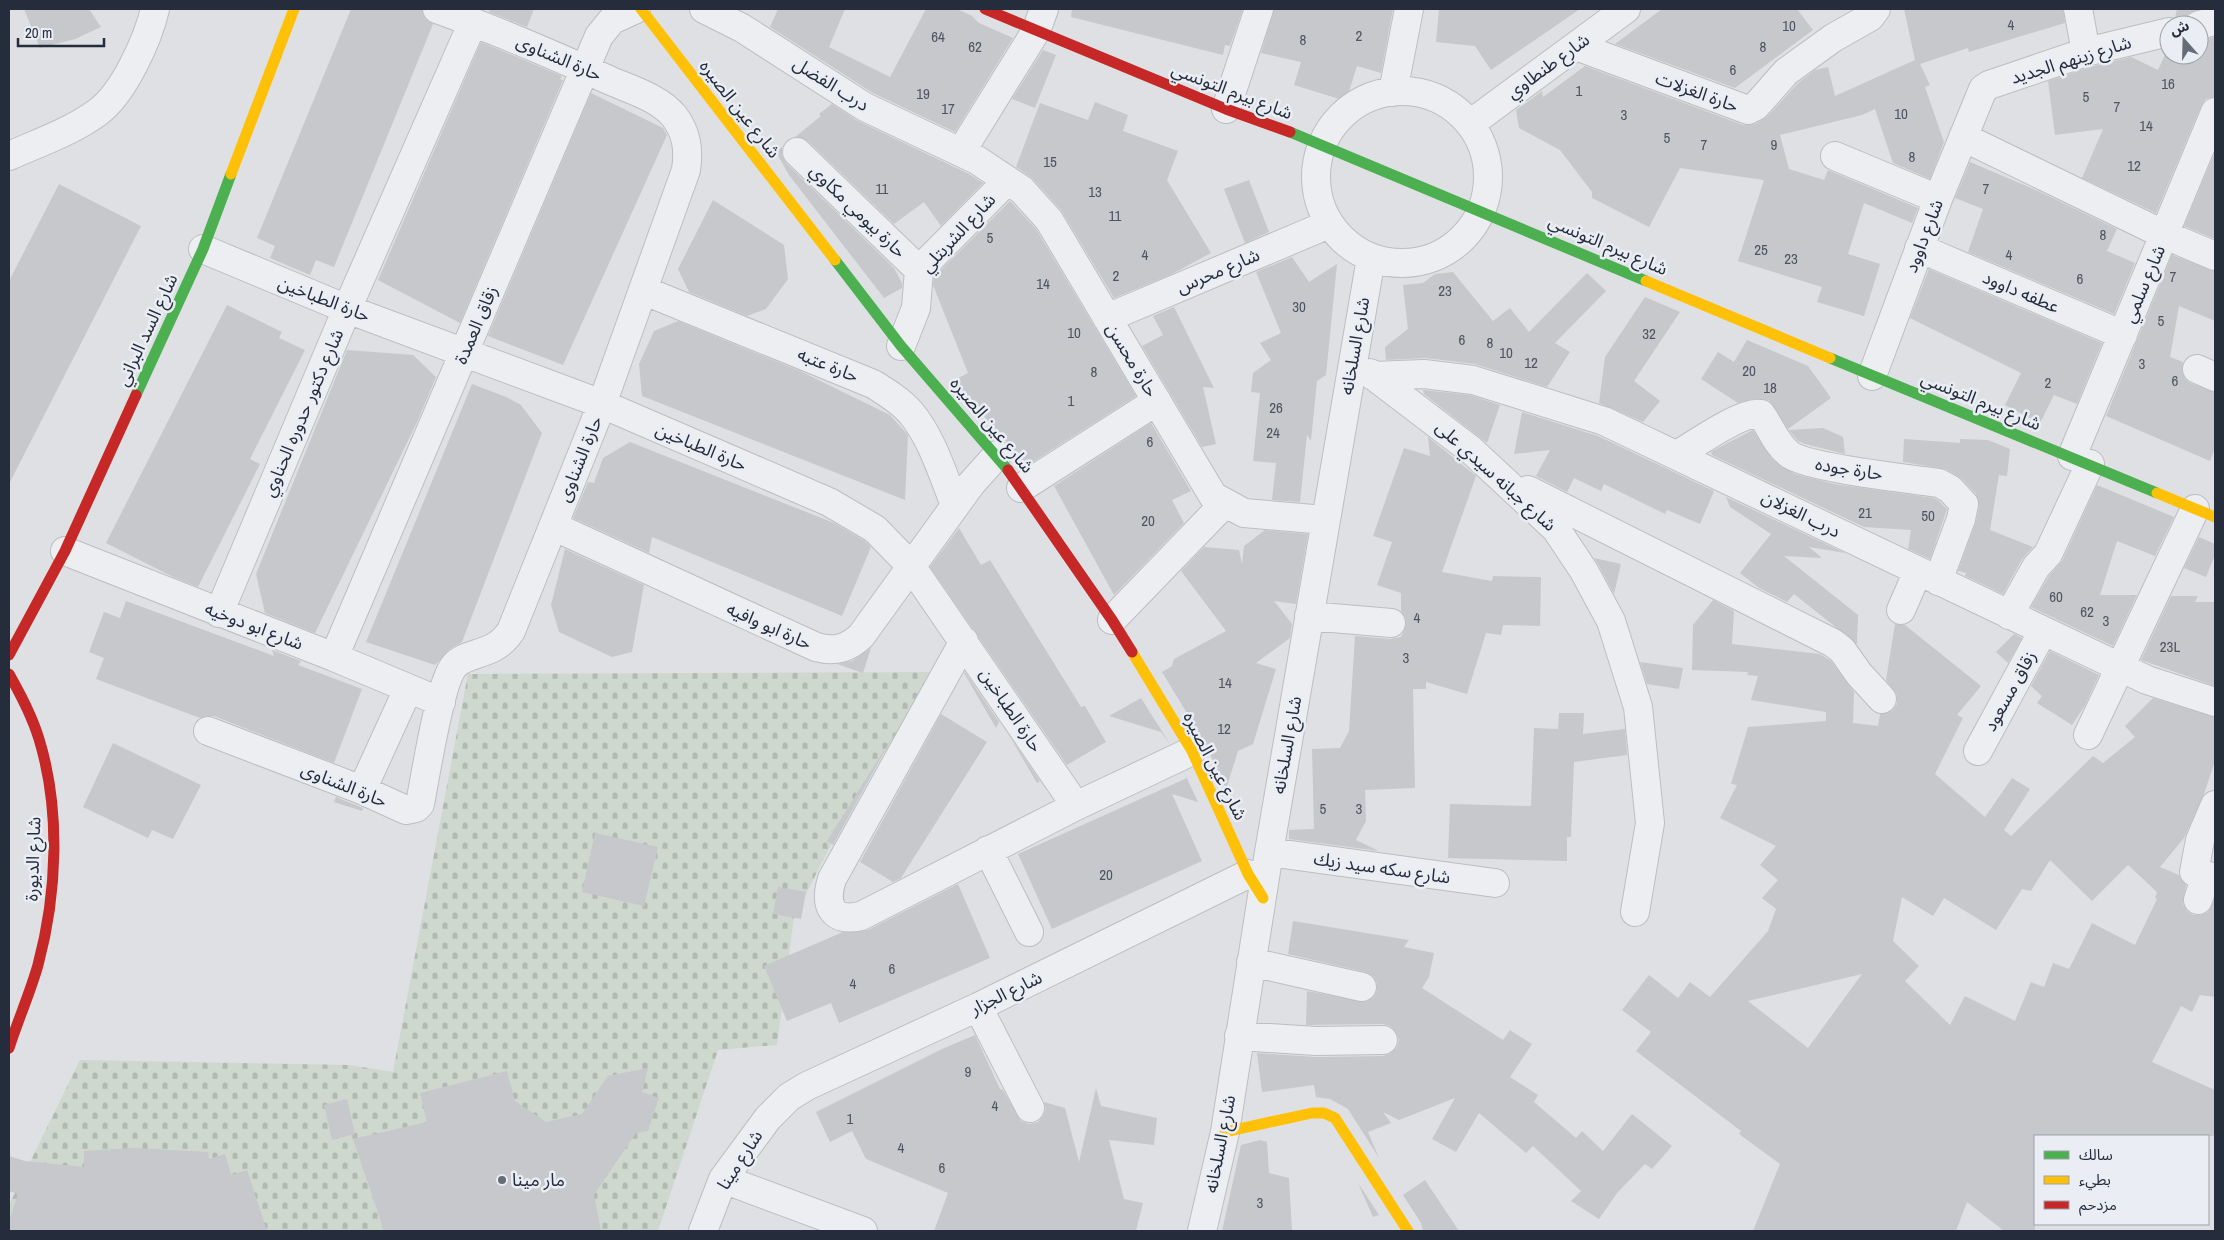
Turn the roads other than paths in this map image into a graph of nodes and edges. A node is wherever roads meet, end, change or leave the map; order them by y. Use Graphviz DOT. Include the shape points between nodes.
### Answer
graph roads {
  1 [pos="155,9"];
  2 [pos="294,9"];
  3 [pos="437,9"];
  4 [pos="636,9"];
  5 [pos="642,9"];
  6 [pos="704,9"];
  7 [pos="985,9"];
  8 [pos="1259,9"];
  9 [pos="1409,9"];
  10 [pos="1876,9"];
  11 [pos="2078,9"];
  12 [pos="1622,10"];
  13 [pos="1040,20"];
  14 [pos="473,22"];
  15 [pos="2159,34"];
  16 [pos="1576,46"];
  17 [pos="2086,52"];
  18 [pos="585,69"];
  19 [pos="1393,92"];
  20 [pos="1978,96"];
  21 [pos="1226,109"];
  22 [pos="2215,112"];
  23 [pos="1470,124"];
  24 [pos="1963,137"];
  25 [pos="1322,144"];
  26 [pos="797,152"];
  27 [pos="961,152"];
  28 [pos="9,156"];
  29 [pos="1835,156"];
  30 [pos="1007,180"];
  31 [pos="1938,199"];
  32 [pos="1482,210"];
  33 [pos="1329,224"];
  34 [pos="2165,235"];
  35 [pos="1919,248"];
  36 [pos="203,249"];
  37 [pos="2215,256"];
  38 [pos="1371,258"];
  39 [pos="919,270"];
  40 [pos="644,291"];
  41 [pos="347,309"];
  42 [pos="1107,318"];
  43 [pos="2123,335"];
  44 [pos="901,346"];
  45 [pos="465,352"];
  46 [pos="1362,368"];
  47 [pos="1872,376"];
  48 [pos="1157,401"];
  49 [pos="602,404"];
  50 [pos="997,455"];
  51 [pos="1678,455"];
  52 [pos="2081,460"];
  53 [pos="1500,476"];
  54 [pos="1021,488"];
  55 [pos="1225,503"];
  56 [pos="955,505"];
  57 [pos="2205,513"];
  58 [pos="1325,520"];
  59 [pos="553,526"];
  60 [pos="65,551"];
  61 [pos="911,566"];
  62 [pos="1928,576"];
  63 [pos="1901,610"];
  64 [pos="219,613"];
  65 [pos="2009,615"];
  66 [pos="1309,616"];
  67 [pos="1112,620"];
  68 [pos="1391,623"];
  69 [pos="2043,631"];
  70 [pos="964,641"];
  71 [pos="9,655"];
  72 [pos="334,657"];
  73 [pos="2120,667"];
  74 [pos="9,674"];
  75 [pos="408,689"];
  76 [pos="1882,699"];
  77 [pos="441,702"];
  78 [pos="2215,702"];
  79 [pos="208,731"];
  80 [pos="2088,736"];
  81 [pos="1978,750"];
  82 [pos="1192,751"];
  83 [pos="362,790"];
  84 [pos="2215,805"];
  85 [pos="1076,806"];
  86 [pos="988,850"];
  87 [pos="1269,852"];
  88 [pos="1248,874"];
  89 [pos="1495,883"];
  90 [pos="2207,885"];
  91 [pos="1263,898"];
  92 [pos="1635,912"];
  93 [pos="1029,932"];
  94 [pos="1251,962"];
  95 [pos="1362,987"];
  96 [pos="978,1008"];
  97 [pos="1239,1036"];
  98 [pos="1383,1040"];
  99 [pos="9,1048"];
  100 [pos="1030,1108"];
  101 [pos="768,1118"];
  102 [pos="1225,1132"];
  103 [pos="723,1179"];
  104 [pos="702,1231"];
  105 [pos="863,1231"];
  106 [pos="1202,1231"];
  107 [pos="1408,1231"];
  1 -- 28 [label="street" via="131,67 115,94 99,111"];
  2 -- 36 [label="main road, شارع السد البراني"];
  3 -- 14 [label="street, حارة الشناوى"];
  4 -- 18 [label="street, زقاق العمدة" via="612,20 604,28"];
  5 -- 44 [label="main road, شارع عين الصيره"];
  6 -- 27 [label="street, درب الفضل" via="742,28 865,107"];
  7 -- 13 [label="main road, شارع بيرم التونسي"];
  8 -- 21 [label="street"];
  9 -- 19 [label="street"];
  10 -- 16 [label="street, حارة الغزلات" via="1870,17 1833,38 1786,72 1756,106 1748,110"];
  11 -- 17 [label="street"];
  12 -- 16 [label="street, شارع طنطاوي"];
  13 -- 21 [label="main road, شارع بيرم التونسي"];
  13 -- 27 [label="street"];
  14 -- 18 [label="street, حارة الشناوى"];
  14 -- 41 [label="street, شارع دكتور حدوره الحناوي"];
  15 -- 17 [label="street, شارع زينهم الجديد"];
  16 -- 23 [label="street, شارع طنطاوي"];
  17 -- 20 [label="street, شارع زينهم الجديد" via="1989,85"];
  18 -- 40 [label="street, حارة الشناوى" via="659,103 673,116 689,149 686,170"];
  18 -- 45 [label="street, زقاق العمدة"];
  19 -- 23 [label="street" via="1414,92 1435,98 1454,108"];
  19 -- 25 [label="street" via="1370,97 1350,109 1334,124"];
  20 -- 24 [label="street, شارع داوود"];
  21 -- 25 [label="main road, شارع بيرم التونسي"];
  22 -- 34 [label="street, شارع سلمي"];
  23 -- 32 [label="street" via="1482,143 1487,165 1488,188"];
  24 -- 31 [label="street, شارع داوود"];
  24 -- 34 [label="street"];
  25 -- 32 [label="main road, شارع بيرم التونسي"];
  25 -- 33 [label="street" via="1316,171 1318,198"];
  26 -- 39 [label="street, حارة بيومي مكاوي"];
  27 -- 30 [label="street, حارة محسن"];
  29 -- 31 [label="street"];
  30 -- 39 [label="street, شارع الشربتلي"];
  30 -- 42 [label="street, حارة محسن" via="1022,190 1049,220"];
  31 -- 35 [label="street, شارع داوود"];
  32 -- 38 [label="street" via="1468,234 1448,250 1423,261 1397,263"];
  32 -- 47 [label="main road, شارع بيرم التونسي"];
  33 -- 38 [label="street" via="1347,244"];
  33 -- 42 [label="street, شارع محرس"];
  34 -- 37 [label="street"];
  34 -- 43 [label="street, شارع سلمي"];
  35 -- 43 [label="street, عطفه داوود"];
  35 -- 47 [label="street, شارع داوود"];
  36 -- 41 [label="street, حارة الطباخين"];
  36 -- 60 [label="main road, شارع السد البراني"];
  38 -- 46 [label="street, شارع السلخانه"];
  39 -- 44 [label="street, شارع الشربتلي" via="916,308"];
  40 -- 49 [label="street, حارة الشناوى"];
  40 -- 56 [label="street, حارة عتبه" via="873,384 892,396 911,413 922,431"];
  41 -- 45 [label="street, حارة الطباخين"];
  41 -- 64 [label="street, شارع دكتور حدوره الحناوي"];
  42 -- 48 [label="street, حارة محسن"];
  43 -- 52 [label="street, شارع سلمي"];
  44 -- 50 [label="main road, شارع عين الصيره"];
  45 -- 49 [label="street, حارة الطباخين"];
  45 -- 72 [label="street, زقاق العمدة"];
  46 -- 51 [label="street, درب الغزلان" via="1491,385 1604,421"];
  46 -- 53 [label="street, شارع جبانه سيدي على" via="1429,416"];
  46 -- 58 [label="street, شارع السلخانه"];
  47 -- 52 [label="main road, شارع بيرم التونسي"];
  48 -- 54 [label="street"];
  48 -- 55 [label="street, حارة محسن" via="1213,496"];
  49 -- 59 [label="street, حارة الشناوى"];
  49 -- 61 [label="street, حارة الطباخين" via="838,506 875,529"];
  50 -- 54 [label="main road, شارع عين الصيره"];
  50 -- 56 [label="street, حارة ابو وافيه"];
  51 -- 62 [label="street, درب الغزلان"];
  51 -- 62 [label="street, حارة جوده" via="1755,413 1761,414 1773,438 1791,456 1812,464 1939,483 1964,504 1962,520"];
  52 -- 57 [label="main road, شارع بيرم التونسي"];
  52 -- 65 [label="street, شارع سلمي" via="2048,554 2036,568"];
  53 -- 76 [label="street" via="1833,643"];
  53 -- 92 [label="street, شارع جبانه سيدي على" via="1556,529 1584,571 1611,620 1638,707 1650,823"];
  54 -- 67 [label="main road, شارع عين الصيره"];
  55 -- 58 [label="street, حارة محسن" via="1244,513"];
  55 -- 67 [label="street"];
  56 -- 61 [label="street, حارة ابو وافيه"];
  57 -- 73 [label="street"];
  58 -- 66 [label="street, شارع السلخانه"];
  59 -- 61 [label="street, حارة ابو وافيه" via="828,650 852,644 861,636"];
  59 -- 77 [label="street, حارة الشناوى" via="511,631 504,642 455,665"];
  60 -- 64 [label="street, شارع ابو دوخيه"];
  60 -- 71 [label="main road, شارع السد البراني"];
  61 -- 70 [label="street, حارة الطباخين"];
  62 -- 63 [label="street"];
  62 -- 65 [label="street, درب الغزلان"];
  64 -- 72 [label="street, شارع ابو دوخيه"];
  65 -- 69 [label="street, درب الغزلان"];
  66 -- 68 [label="street"];
  66 -- 87 [label="street, شارع السلخانه"];
  67 -- 82 [label="main road, شارع عين الصيره"];
  69 -- 73 [label="street, درب الغزلان"];
  69 -- 81 [label="street, زقاق مسعود"];
  70 -- 85 [label="street, حارة الطباخين"];
  70 -- 86 [label="street" via="837,867 827,892 828,901 836,915 845,918 861,916"];
  72 -- 75 [label="street, شارع ابو دوخيه"];
  73 -- 78 [label="street, درب الغزلان" via="2147,680"];
  73 -- 80 [label="street"];
  74 -- 99 [label="main road, شارع الديورة" via="33,719 43,757 53,811 54,875 38,965"];
  75 -- 77 [label="street, شارع ابو دوخيه"];
  75 -- 83 [label="street"];
  77 -- 83 [label="street, حارة الشناوى" via="420,804 406,810"];
  79 -- 83 [label="street, حارة الشناوى"];
  82 -- 85 [label="street"];
  82 -- 88 [label="main road, شارع عين الصيره"];
  84 -- 90 [label="street" via="2200,840 2194,872"];
  85 -- 86 [label="street"];
  86 -- 93 [label="street"];
  87 -- 89 [label="street, شارع سكه سيد زيك"];
  87 -- 91 [label="street, شارع السلخانه"];
  88 -- 91 [label="main road, شارع عين الصيره"];
  88 -- 96 [label="street, شارع الجزار"];
  91 -- 94 [label="street, شارع السلخانه"];
  94 -- 95 [label="street"];
  94 -- 97 [label="street, شارع السلخانه"];
  96 -- 100 [label="street"];
  96 -- 101 [label="street, شارع الجزار" via="807,1086 789,1097"];
  97 -- 98 [label="street" via="1316,1041"];
  97 -- 102 [label="street, شارع السلخانه"];
  101 -- 103 [label="street, شارع مينا"];
  102 -- 106 [label="street, شارع السلخانه"];
  102 -- 107 [label="main road" via="1324,1112 1335,1118"];
  103 -- 104 [label="street, شارع مينا"];
  103 -- 105 [label="street"];
}
